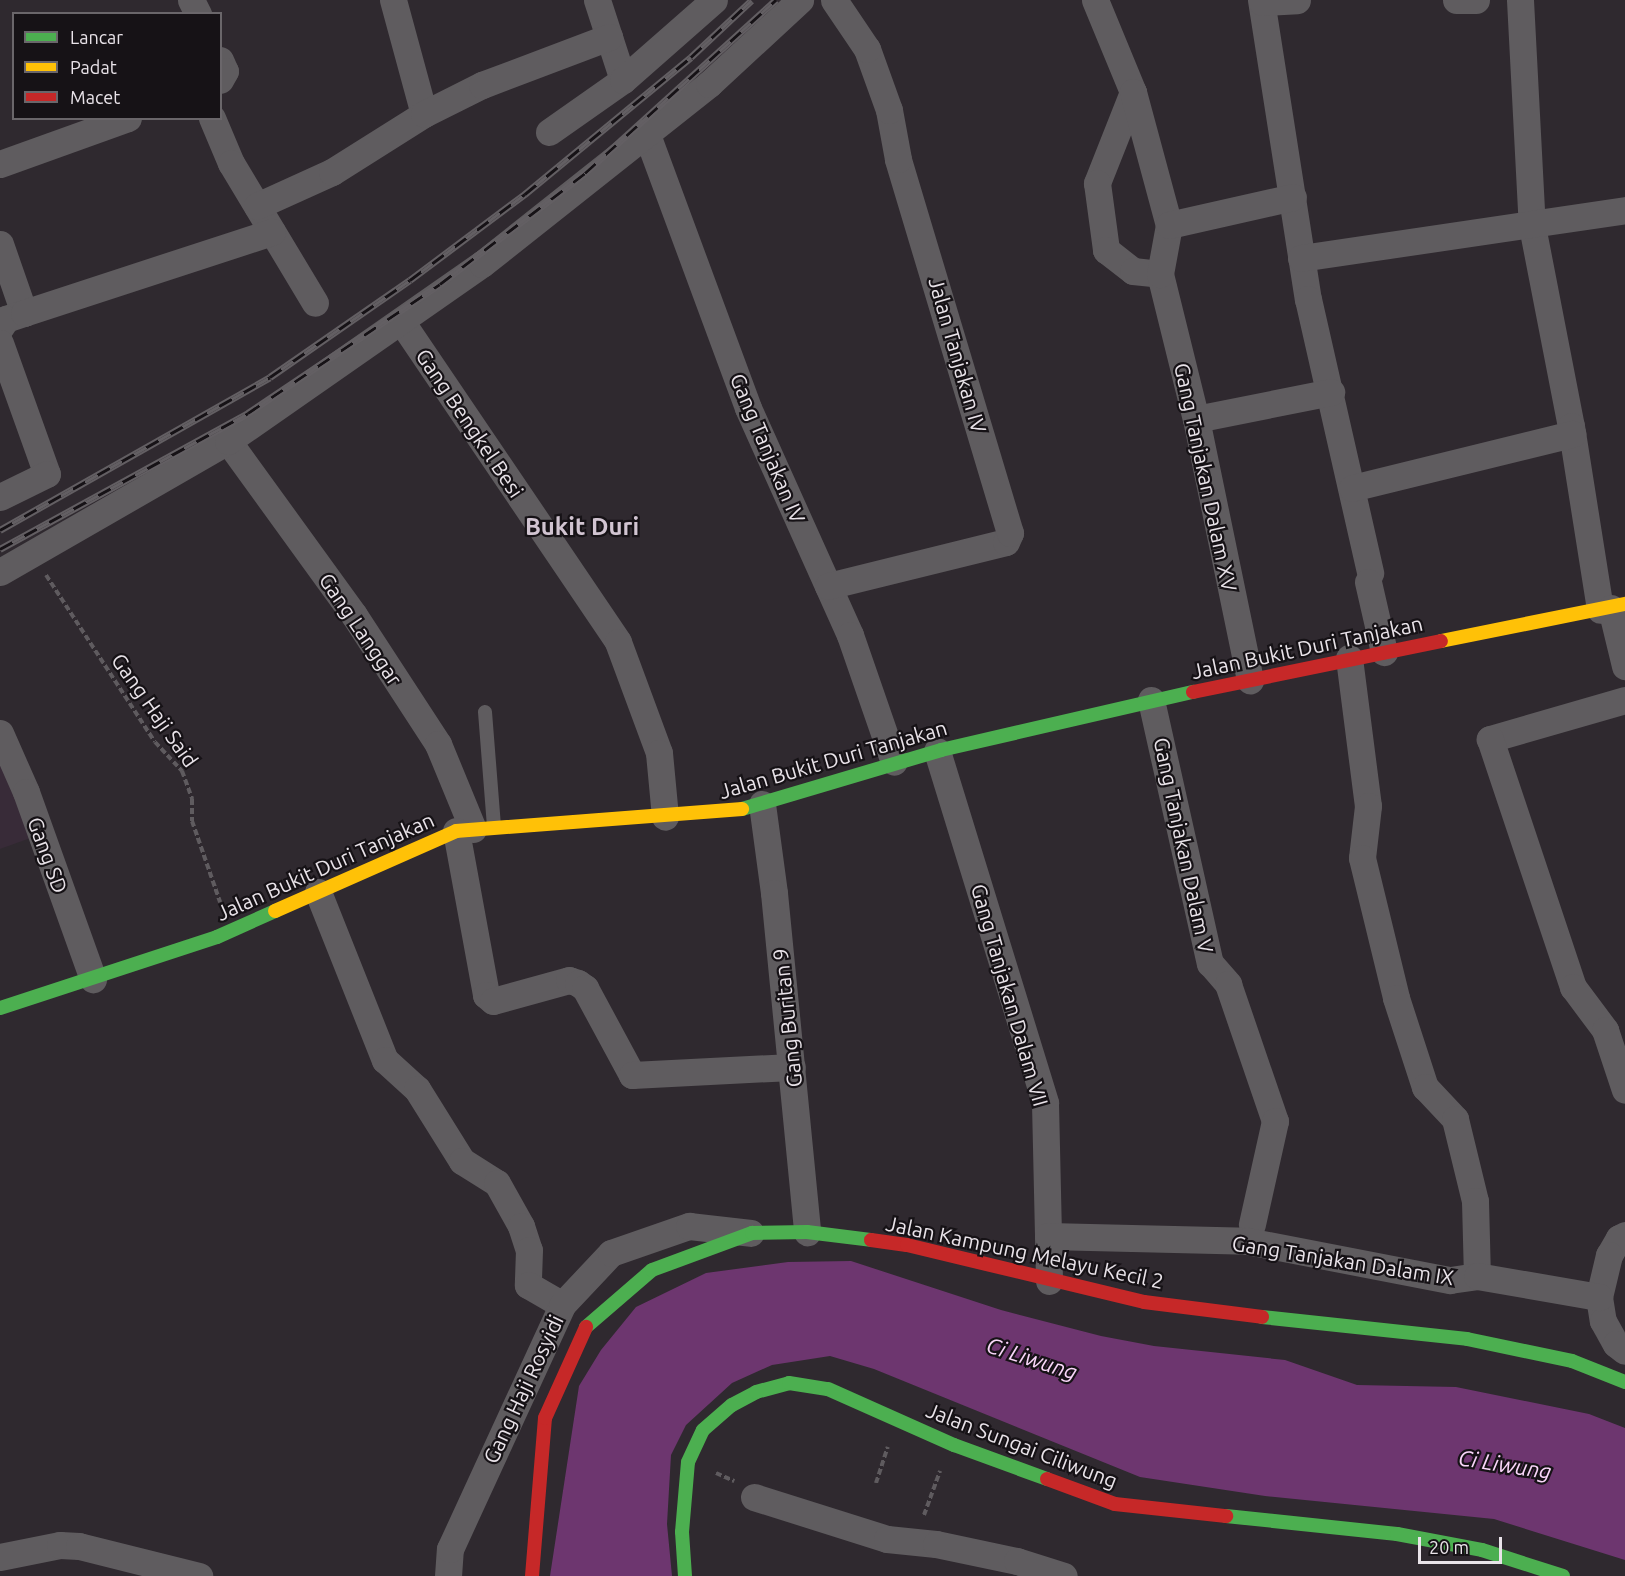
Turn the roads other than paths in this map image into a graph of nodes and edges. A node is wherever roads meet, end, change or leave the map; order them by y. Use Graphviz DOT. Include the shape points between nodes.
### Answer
graph roads {
  1 [pos="393,0"];
  2 [pos="597,0"];
  3 [pos="714,0"];
  4 [pos="800,0"];
  5 [pos="834,0"];
  6 [pos="1095,0"];
  7 [pos="1297,0"];
  8 [pos="1456,0"];
  9 [pos="1476,0"];
  10 [pos="1520,0"];
  11 [pos="1262,1"];
  12 [pos="609,37"];
  13 [pos="622,80"];
  14 [pos="1133,92"];
  15 [pos="424,114"];
  16 [pos="122,120"];
  17 [pos="213,120"];
  18 [pos="549,132"];
  19 [pos="646,132"];
  20 [pos="0,164"];
  21 [pos="1293,197"];
  22 [pos="256,206"];
  23 [pos="1625,210"];
  24 [pos="1169,225"];
  25 [pos="1532,226"];
  26 [pos="272,232"];
  27 [pos="0,244"];
  28 [pos="1301,258"];
  29 [pos="1160,274"];
  30 [pos="315,303"];
  31 [pos="24,313"];
  32 [pos="401,321"];
  33 [pos="0,328"];
  34 [pos="0,343"];
  35 [pos="1331,392"];
  36 [pos="1196,419"];
  37 [pos="1572,434"];
  38 [pos="228,441"];
  39 [pos="1352,488"];
  40 [pos="0,497"];
  41 [pos="0,572"];
  42 [pos="828,586"];
  43 [pos="1612,607"];
  44 [pos="1384,652"];
  45 [pos="1349,658"];
  46 [pos="1625,666"];
  47 [pos="1250,680"];
  48 [pos="1151,700"];
  49 [pos="1625,700"];
  50 [pos="485,712"];
  51 [pos="0,733"];
  52 [pos="937,751"];
  53 [pos="894,762"];
  54 [pos="762,804"];
  55 [pos="665,817"];
  56 [pos="474,829"];
  57 [pos="318,892"];
  58 [pos="93,979"];
  59 [pos="0,1008"];
  60 [pos="792,1067"];
  61 [pos="1625,1090"];
  62 [pos="1252,1224"];
  63 [pos="807,1232"];
  64 [pos="752,1233"];
  65 [pos="1625,1235"];
  66 [pos="1048,1236"];
  67 [pos="1477,1276"];
  68 [pos="1049,1281"];
  69 [pos="1599,1297"];
  70 [pos="562,1305"];
  71 [pos="1625,1350"];
  72 [pos="1625,1382"];
  73 [pos="754,1497"];
  74 [pos="0,1557"];
  75 [pos="199,1576"];
  76 [pos="448,1576"];
  77 [pos="532,1576"];
  78 [pos="685,1576"];
  79 [pos="1064,1576"];
  80 [pos="1563,1576"];
  1 -- 15 [label="street"];
  2 -- 12 [label="street"];
  3 -- 13 [label="street"];
  4 -- 19 [label="street" via="710,84"];
  5 -- 42 [label="street, Jalan Tanjakan IV" via="867,49 889,110 898,159 1010,533 1006,542"];
  6 -- 14 [label="street, Gang Tanjakan Dalam XV"];
  7 -- 11 [label="street"];
  8 -- 9 [label="street"];
  10 -- 25 [label="street"];
  11 -- 21 [label="street"];
  12 -- 13 [label="street"];
  12 -- 15 [label="street" via="512,72"];
  13 -- 18 [label="street"];
  14 -- 24 [label="street, Gang Tanjakan Dalam XV"];
  14 -- 29 [label="street" via="1100,172 1096,196 1106,250 1133,271"];
  15 -- 22 [label="street" via="332,172"];
  16 -- 20 [label="street"];
  17 -- 22 [label="street" via="231,163"];
  19 -- 32 [label="street" via="482,264"];
  19 -- 42 [label="street, Gang Tanjakan IV" via="748,408"];
  21 -- 24 [label="street"];
  21 -- 28 [label="street"];
  22 -- 26 [label="street"];
  23 -- 25 [label="street"];
  24 -- 29 [label="street, Gang Tanjakan Dalam XV"];
  25 -- 28 [label="street"];
  25 -- 37 [label="street"];
  26 -- 30 [label="street"];
  26 -- 31 [label="street"];
  27 -- 31 [label="street"];
  28 -- 35 [label="street"];
  29 -- 36 [label="street, Gang Tanjakan Dalam XV"];
  31 -- 33 [label="street" via="6,319"];
  32 -- 38 [label="street"];
  32 -- 55 [label="street, Gang Bengkel Besi" via="618,642 659,753"];
  34 -- 40 [label="street" via="47,474"];
  35 -- 36 [label="street"];
  35 -- 39 [label="street"];
  36 -- 47 [label="street, Gang Tanjakan Dalam XV"];
  37 -- 39 [label="street"];
  37 -- 43 [label="street"];
  38 -- 41 [label="street"];
  38 -- 56 [label="street, Gang Langgar" via="354,615 438,744"];
  39 -- 44 [label="street"];
  42 -- 53 [label="street, Gang Tanjakan IV" via="850,635"];
  43 -- 44 [label="street, Jalan Bukit Duri Tanjakan"];
  43 -- 46 [label="street"];
  44 -- 45 [label="street, Jalan Bukit Duri Tanjakan"];
  45 -- 47 [label="street, Jalan Bukit Duri Tanjakan"];
  45 -- 67 [label="street" via="1368,806 1362,858 1396,998 1425,1087 1455,1119 1475,1201"];
  47 -- 48 [label="street, Jalan Bukit Duri Tanjakan"];
  48 -- 52 [label="street, Jalan Bukit Duri Tanjakan"];
  48 -- 62 [label="street, Gang Tanjakan Dalam V" via="1210,963 1228,984 1275,1121"];
  49 -- 61 [label="street" via="1490,739 1573,987 1605,1030"];
  50 -- 56 [label="lane"];
  51 -- 58 [label="street, Gang SD" via="26,792"];
  52 -- 53 [label="street, Jalan Bukit Duri Tanjakan"];
  52 -- 66 [label="street, Gang Tanjakan Dalam VII" via="1045,1103"];
  53 -- 54 [label="street, Jalan Bukit Duri Tanjakan"];
  54 -- 55 [label="street, Jalan Bukit Duri Tanjakan" via="718,813"];
  54 -- 60 [label="street, Gang Buritan 9"];
  55 -- 56 [label="street, Jalan Bukit Duri Tanjakan"];
  56 -- 57 [label="street, Jalan Bukit Duri Tanjakan" via="415,846"];
  56 -- 60 [label="street, Gang Langgar" via="486,994 493,1001 569,980 578,983 585,988 632,1075"];
  57 -- 58 [label="street, Jalan Bukit Duri Tanjakan" via="230,931"];
  57 -- 70 [label="street" via="385,1060 417,1089 462,1161 497,1183 521,1226 529,1250 528,1285"];
  58 -- 59 [label="street, Jalan Bukit Duri Tanjakan"];
  60 -- 63 [label="street, Gang Buritan 9"];
  63 -- 64 [label="street, Jalan Kampung Melayu Kecil 2"];
  63 -- 68 [label="street, Jalan Kampung Melayu Kecil 2" via="907,1245"];
  64 -- 70 [label="street, Gang Haji Rosyidi" via="689,1226 611,1253"];
  64 -- 77 [label="street, Jalan Kampung Melayu Kecil 2" via="652,1270 586,1327 545,1418"];
  65 -- 69 [label="street" via="1609,1255"];
  66 -- 67 [label="street, Gang Tanjakan Dalam IX" via="1248,1241 1450,1280"];
  66 -- 68 [label="street, Gang Tanjakan Dalam VII"];
  67 -- 69 [label="street, Gang Tanjakan Dalam IX"];
  68 -- 72 [label="street, Jalan Kampung Melayu Kecil 2" via="1144,1302 1379,1332 1467,1339 1572,1361"];
  69 -- 71 [label="street" via="1603,1321 1616,1344"];
  70 -- 76 [label="street, Gang Haji Rosyidi" via="450,1549"];
  73 -- 79 [label="street" via="887,1539 936,1544 1017,1561"];
  74 -- 75 [label="street" via="60,1545 79,1546"];
  78 -- 80 [label="street, Jalan Sungai Ciliwung" via="682,1532 688,1462 703,1430 748,1396 789,1383 828,1389 954,1445 1115,1504 1397,1534 1482,1550"];
}
